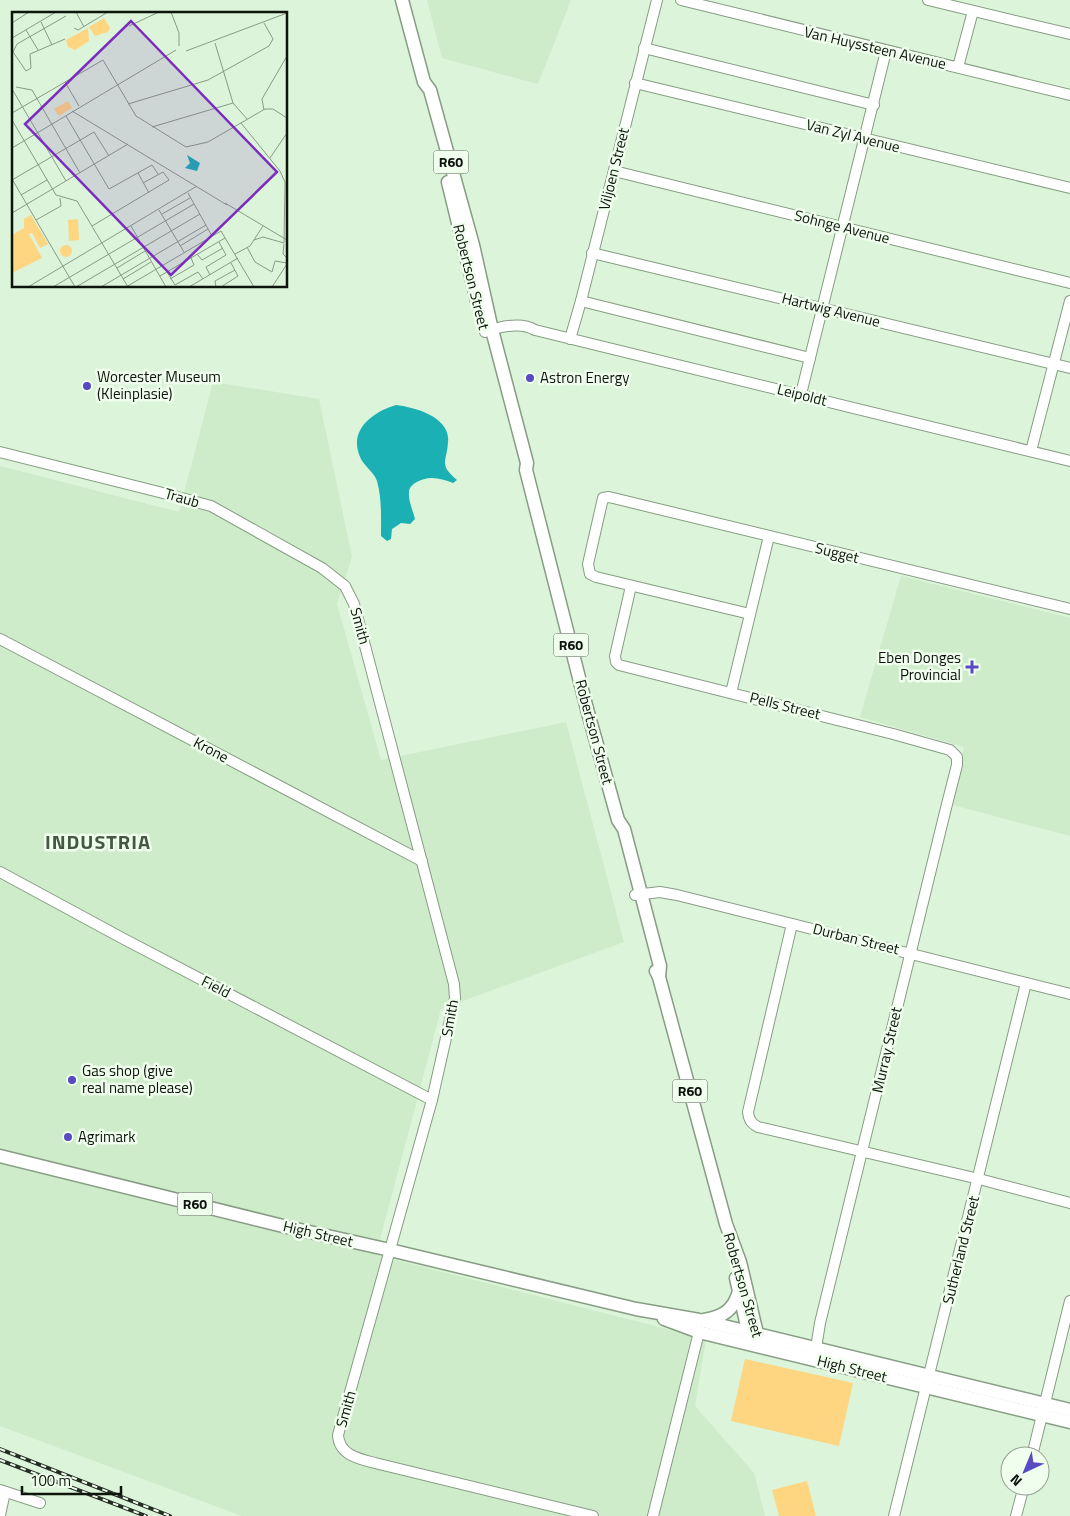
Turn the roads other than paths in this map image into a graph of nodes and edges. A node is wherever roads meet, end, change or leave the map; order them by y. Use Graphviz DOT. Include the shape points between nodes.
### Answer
graph roads {
  1 [pos="402,0"];
  2 [pos="657,0"];
  3 [pos="681,0"];
  4 [pos="928,0"];
  5 [pos="718,5"];
  6 [pos="973,11"];
  7 [pos="1070,34"];
  8 [pos="644,48"];
  9 [pos="886,51"];
  10 [pos="958,68"];
  11 [pos="635,83"];
  12 [pos="1070,94"];
  13 [pos="874,105"];
  14 [pos="865,139"];
  15 [pos="614,171"];
  16 [pos="1070,188"];
  17 [pos="842,227"];
  18 [pos="592,253"];
  19 [pos="1070,283"];
  20 [pos="581,301"];
  21 [pos="1070,301"];
  22 [pos="822,308"];
  23 [pos="489,334"];
  24 [pos="570,339"];
  25 [pos="810,358"];
  26 [pos="1054,364"];
  27 [pos="1070,368"];
  28 [pos="801,394"];
  29 [pos="0,452"];
  30 [pos="1031,452"];
  31 [pos="1070,461"];
  32 [pos="769,536"];
  33 [pos="345,586"];
  34 [pos="631,586"];
  35 [pos="1070,610"];
  36 [pos="750,614"];
  37 [pos="0,639"];
  38 [pos="731,693"];
  39 [pos="954,752"];
  40 [pos="422,861"];
  41 [pos="0,872"];
  42 [pos="638,894"];
  43 [pos="792,924"];
  44 [pos="910,953"];
  45 [pos="1026,983"];
  46 [pos="1070,994"];
  47 [pos="432,1100"];
  48 [pos="863,1152"];
  49 [pos="0,1156"];
  50 [pos="979,1179"];
  51 [pos="1070,1203"];
  52 [pos="726,1224"];
  53 [pos="390,1250"];
  54 [pos="739,1291"];
  55 [pos="1070,1301"];
  56 [pos="699,1326"];
  57 [pos="755,1339"];
  58 [pos="816,1348"];
  59 [pos="927,1382"];
  60 [pos="1044,1410"];
  61 [pos="1070,1410"];
  62 [pos="1070,1422"];
  63 [pos="1035,1446"];
  64 [pos="3,1491"];
  65 [pos="1021,1496"];
  66 [pos="40,1503"];
  67 [pos="0,1515"];
  68 [pos="593,1516"];
  69 [pos="653,1516"];
  70 [pos="894,1516"];
  71 [pos="1016,1516"];
  1 -- 23 [label="main road, Robertson Street / R60" via="473,244"];
  2 -- 8 [label="street, Viljoen Street"];
  3 -- 5 [label="street, Van Huyssteen Avenue"];
  4 -- 6 [label="street"];
  5 -- 9 [label="street, Van Huyssteen Avenue"];
  6 -- 7 [label="street"];
  6 -- 10 [label="street"];
  8 -- 11 [label="street, Viljoen Street"];
  8 -- 13 [label="street"];
  9 -- 10 [label="street, Van Huyssteen Avenue"];
  9 -- 13 [label="street"];
  10 -- 12 [label="street, Van Huyssteen Avenue"];
  11 -- 14 [label="street, Van Zyl Avenue"];
  11 -- 15 [label="street, Viljoen Street"];
  13 -- 14 [label="street"];
  14 -- 16 [label="street, Van Zyl Avenue"];
  14 -- 17 [label="street"];
  15 -- 17 [label="street, Sohnge Avenue"];
  15 -- 18 [label="street, Viljoen Street"];
  17 -- 19 [label="street, Sohnge Avenue"];
  17 -- 22 [label="street"];
  18 -- 20 [label="street, Viljoen Street"];
  18 -- 22 [label="street, Hartwig Avenue"];
  20 -- 24 [label="street, Viljoen Street"];
  20 -- 25 [label="street"];
  21 -- 26 [label="street"];
  22 -- 25 [label="street"];
  22 -- 26 [label="street, Hartwig Avenue"];
  23 -- 24 [label="street, Leipoldt" via="534,330"];
  23 -- 42 [label="main road, Robertson Street / R60" via="527,463 526,470 587,709 618,820 624,829"];
  24 -- 28 [label="street, Leipoldt"];
  25 -- 28 [label="street"];
  26 -- 27 [label="street, Hartwig Avenue"];
  26 -- 30 [label="street"];
  28 -- 30 [label="street, Leipoldt"];
  29 -- 33 [label="street, Traub" via="211,506 322,568"];
  30 -- 31 [label="street, Leipoldt"];
  32 -- 34 [label="street, Sugget" via="604,497 588,570 596,577"];
  32 -- 35 [label="street, Sugget"];
  32 -- 36 [label="street"];
  33 -- 40 [label="street, Smith" via="354,604"];
  34 -- 36 [label="street"];
  34 -- 38 [label="street, Pells Street" via="616,662 621,666"];
  36 -- 38 [label="street"];
  37 -- 40 [label="street, Krone"];
  38 -- 39 [label="street, Pells Street"];
  39 -- 44 [label="street, Murray Street" via="957,765"];
  40 -- 47 [label="street, Smith" via="455,998"];
  41 -- 47 [label="street, Field"];
  42 -- 43 [label="street, Durban Street" via="660,892 677,895"];
  42 -- 52 [label="main road, Robertson Street / R60" via="660,966 659,976"];
  43 -- 44 [label="street, Durban Street"];
  43 -- 48 [label="street" via="748,1112 750,1122 758,1127"];
  44 -- 45 [label="street, Durban Street"];
  44 -- 48 [label="street, Murray Street"];
  45 -- 46 [label="street, Durban Street"];
  45 -- 50 [label="street, Sutherland Street"];
  47 -- 53 [label="street, Smith"];
  48 -- 50 [label="street"];
  48 -- 58 [label="street, Murray Street"];
  49 -- 53 [label="main road, High Street / R60"];
  50 -- 51 [label="street"];
  50 -- 59 [label="street, Sutherland Street"];
  52 -- 54 [label="main road, Robertson Street / R60"];
  52 -- 57 [label="main road, Robertson Street / R60" via="740,1262"];
  53 -- 56 [label="main road, High Street / R60"];
  53 -- 68 [label="street, Smith" via="338,1435 343,1450 375,1463"];
  54 -- 56 [label="main road" via="735,1302 724,1314"];
  54 -- 57 [label="main road, Robertson Street / R60"];
  55 -- 60 [label="street"];
  56 -- 57 [label="main road, High Street / R60"];
  56 -- 69 [label="street"];
  57 -- 58 [label="main road, High Street"];
  57 -- 59 [label="main road, High Street"];
  58 -- 59 [label="main road, High Street"];
  59 -- 60 [label="main road, High Street"];
  59 -- 70 [label="street, Sutherland Street"];
  60 -- 61 [label="main road, High Street"];
  60 -- 62 [label="main road, High Street"];
  60 -- 63 [label="street"];
  64 -- 66 [label="street"];
  64 -- 67 [label="street"];
  65 -- 71 [label="street"];
}
